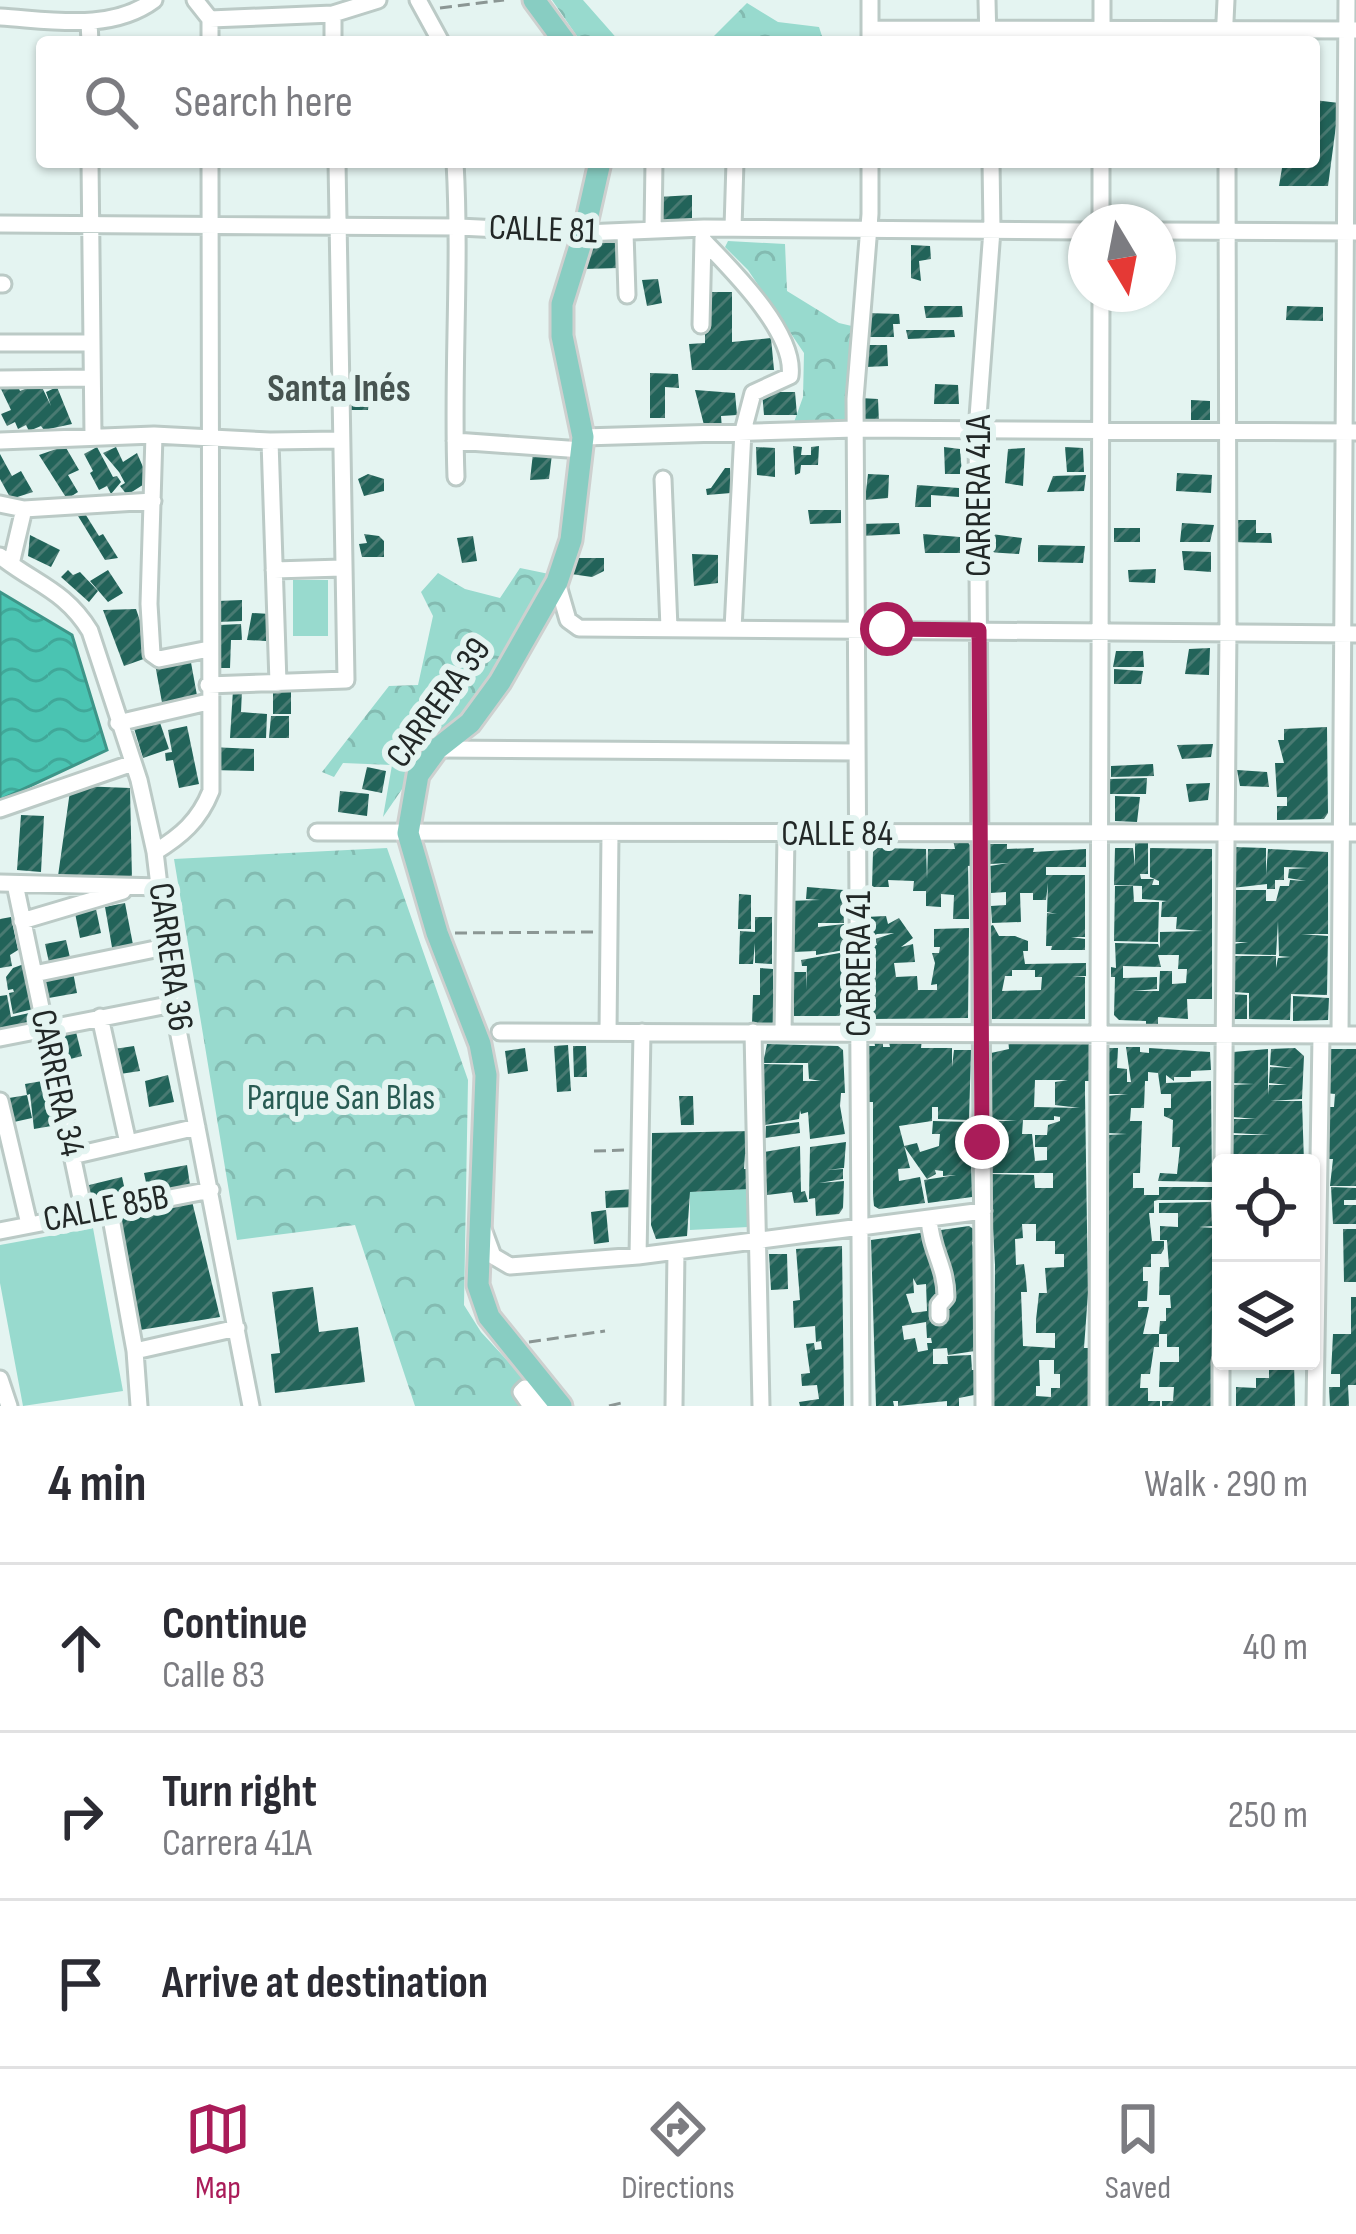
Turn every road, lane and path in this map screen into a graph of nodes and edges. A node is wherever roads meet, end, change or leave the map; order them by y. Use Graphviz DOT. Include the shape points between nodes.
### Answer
graph roads {
  1 [pos="34,0"];
  2 [pos="154,0"];
  3 [pos="195,0"];
  4 [pos="379,0"];
  5 [pos="504,0"];
  6 [pos="534,0"];
  7 [pos="870,0"];
  8 [pos="987,0"];
  9 [pos="1102,0"];
  10 [pos="1226,0"];
  11 [pos="1347,0"];
  12 [pos="421,5"];
  13 [pos="101,13"];
  14 [pos="333,14"];
  15 [pos="0,17"];
  16 [pos="36,19"];
  17 [pos="210,19"];
  18 [pos="1350,30"];
  19 [pos="870,35"];
  20 [pos="988,35"];
  21 [pos="1102,35"];
  22 [pos="1225,35"];
  23 [pos="210,36"];
  24 [pos="334,36"];
  25 [pos="438,36"];
  26 [pos="561,36"];
  27 [pos="90,168"];
  28 [pos="209,168"];
  29 [pos="337,168"];
  30 [pos="455,168"];
  31 [pos="598,168"];
  32 [pos="654,168"];
  33 [pos="735,168"];
  34 [pos="870,168"];
  35 [pos="991,168"];
  36 [pos="1101,168"];
  37 [pos="1227,168"];
  38 [pos="1101,204"];
  39 [pos="0,224"];
  40 [pos="91,224"];
  41 [pos="209,225"];
  42 [pos="339,226"];
  43 [pos="459,226"];
  44 [pos="733,228"];
  45 [pos="869,229"];
  46 [pos="653,230"];
  47 [pos="992,230"];
  48 [pos="1068,231"];
  49 [pos="1176,231"];
  50 [pos="1228,231"];
  51 [pos="625,232"];
  52 [pos="1350,232"];
  53 [pos="584,233"];
  54 [pos="704,234"];
  55 [pos="627,295"];
  56 [pos="1101,312"];
  57 [pos="701,325"];
  58 [pos="0,343"];
  59 [pos="92,343"];
  60 [pos="92,378"];
  61 [pos="0,379"];
  62 [pos="855,429"];
  63 [pos="977,430"];
  64 [pos="1100,430"];
  65 [pos="743,431"];
  66 [pos="1227,431"];
  67 [pos="1350,432"];
  68 [pos="154,435"];
  69 [pos="93,436"];
  70 [pos="212,436"];
  71 [pos="340,440"];
  72 [pos="0,441"];
  73 [pos="270,441"];
  74 [pos="454,441"];
  75 [pos="582,443"];
  76 [pos="456,477"];
  77 [pos="663,479"];
  78 [pos="153,501"];
  79 [pos="0,504"];
  80 [pos="24,509"];
  81 [pos="5,560"];
  82 [pos="342,568"];
  83 [pos="274,570"];
  84 [pos="556,582"];
  85 [pos="669,628"];
  86 [pos="733,629"];
  87 [pos="856,629"];
  88 [pos="979,630"];
  89 [pos="1100,630"];
  90 [pos="1228,630"];
  91 [pos="1350,634"];
  92 [pos="209,649"];
  93 [pos="278,683"];
  94 [pos="208,694"];
  95 [pos="118,723"];
  96 [pos="437,749"];
  97 [pos="856,752"];
  98 [pos="133,763"];
  99 [pos="0,809"];
  100 [pos="317,832"];
  101 [pos="1348,832"];
  102 [pos="407,833"];
  103 [pos="610,833"];
  104 [pos="1226,833"];
  105 [pos="785,834"];
  106 [pos="980,834"];
  107 [pos="1100,834"];
  108 [pos="858,835"];
  109 [pos="155,853"];
  110 [pos="8,884"];
  111 [pos="161,886"];
  112 [pos="136,887"];
  113 [pos="22,921"];
  114 [pos="609,932"];
  115 [pos="437,933"];
  116 [pos="165,946"];
  117 [pos="34,974"];
  118 [pos="173,1004"];
  119 [pos="100,1017"];
  120 [pos="45,1029"];
  121 [pos="500,1032"];
  122 [pos="608,1032"];
  123 [pos="642,1032"];
  124 [pos="753,1032"];
  125 [pos="783,1032"];
  126 [pos="860,1032"];
  127 [pos="982,1033"];
  128 [pos="1100,1033"];
  129 [pos="1224,1034"];
  130 [pos="1348,1035"];
  131 [pos="1321,1036"];
  132 [pos="0,1038"];
  133 [pos="1,1108"];
  134 [pos="197,1127"];
  135 [pos="128,1143"];
  136 [pos="639,1149"];
  137 [pos="594,1151"];
  138 [pos="1223,1154"];
  139 [pos="72,1156"];
  140 [pos="8,1168"];
  141 [pos="212,1190"];
  142 [pos="109,1207"];
  143 [pos="982,1211"];
  144 [pos="84,1212"];
  145 [pos="929,1218"];
  146 [pos="480,1222"];
  147 [pos="28,1224"];
  148 [pos="857,1227"];
  149 [pos="0,1231"];
  150 [pos="756,1241"];
  151 [pos="676,1251"];
  152 [pos="638,1256"];
  153 [pos="939,1316"];
  154 [pos="237,1328"];
  155 [pos="605,1331"];
  156 [pos="509,1345"];
  157 [pos="135,1351"];
  158 [pos="1221,1370"];
  159 [pos="0,1378"];
  160 [pos="621,1403"];
  161 [pos="9,1406"];
  162 [pos="140,1406"];
  163 [pos="250,1406"];
  164 [pos="531,1406"];
  165 [pos="542,1406"];
  166 [pos="557,1406"];
  167 [pos="609,1406"];
  168 [pos="674,1406"];
  169 [pos="761,1406"];
  170 [pos="861,1406"];
  171 [pos="984,1406"];
  172 [pos="1099,1406"];
  173 [pos="1221,1406"];
  174 [pos="1315,1406"];
  1 -- 16 [label="street"];
  2 -- 13 [label="street"];
  3 -- 17 [label="street"];
  4 -- 14 [label="street"];
  5 -- 12 [label="path"];
  6 -- 26 [label="main road"];
  7 -- 19 [label="street"];
  8 -- 20 [label="street"];
  9 -- 21 [label="street"];
  10 -- 22 [label="street"];
  11 -- 18 [label="street"];
  12 -- 25 [label="street"];
  13 -- 16 [label="street"];
  14 -- 17 [label="street"];
  14 -- 24 [label="street"];
  15 -- 16 [label="street"];
  17 -- 23 [label="street"];
  18 -- 22 [label="street"];
  18 -- 52 [label="street"];
  19 -- 20 [label="street"];
  20 -- 21 [label="street"];
  21 -- 22 [label="street"];
  27 -- 40 [label="street"];
  28 -- 41 [label="street"];
  29 -- 42 [label="street"];
  30 -- 43 [label="street"];
  31 -- 53 [label="main road, CARRERA 39"];
  32 -- 46 [label="street"];
  33 -- 44 [label="street"];
  34 -- 45 [label="street, CARRERA 41"];
  35 -- 47 [label="street, CARRERA 41A"];
  36 -- 38 [label="street"];
  37 -- 50 [label="street"];
  39 -- 40 [label="street, CALLE 81"];
  40 -- 41 [label="street, CALLE 81"];
  40 -- 59 [label="street"];
  41 -- 42 [label="street, CALLE 81"];
  41 -- 70 [label="street"];
  42 -- 43 [label="street, CALLE 81"];
  42 -- 71 [label="street"];
  43 -- 53 [label="street, CALLE 81"];
  43 -- 74 [label="street"];
  44 -- 45 [label="street, CALLE 81"];
  44 -- 54 [label="street, CALLE 81"];
  45 -- 47 [label="street, CALLE 81"];
  45 -- 62 [label="street, CARRERA 41"];
  46 -- 51 [label="street, CALLE 81"];
  46 -- 54 [label="street, CALLE 81"];
  47 -- 48 [label="street, CALLE 81"];
  47 -- 63 [label="street, CARRERA 41A"];
  49 -- 50 [label="street"];
  50 -- 52 [label="street"];
  50 -- 66 [label="street"];
  51 -- 53 [label="street, CALLE 81"];
  51 -- 55 [label="street"];
  52 -- 67 [label="street"];
  53 -- 75 [label="main road, CARRERA 39" via="561,318"];
  54 -- 57 [label="street"];
  54 -- 65 [label="street" via="774,326 792,368 783,382 753,393"];
  56 -- 64 [label="street"];
  58 -- 59 [label="street"];
  59 -- 60 [label="street"];
  60 -- 61 [label="street"];
  60 -- 69 [label="street"];
  62 -- 63 [label="street"];
  62 -- 65 [label="street"];
  62 -- 87 [label="street, CARRERA 41"];
  63 -- 64 [label="street"];
  63 -- 88 [label="street, CARRERA 41A"];
  64 -- 66 [label="street"];
  64 -- 89 [label="street"];
  65 -- 75 [label="street"];
  65 -- 86 [label="street"];
  66 -- 67 [label="street"];
  66 -- 90 [label="street"];
  67 -- 91 [label="street"];
  68 -- 69 [label="street"];
  68 -- 70 [label="street"];
  68 -- 78 [label="street"];
  69 -- 72 [label="street"];
  70 -- 73 [label="street"];
  70 -- 92 [label="street"];
  71 -- 73 [label="street"];
  71 -- 82 [label="street"];
  73 -- 83 [label="street"];
  74 -- 75 [label="street"];
  74 -- 76 [label="street"];
  75 -- 84 [label="main road, CARRERA 39" via="571,540"];
  77 -- 85 [label="street"];
  78 -- 80 [label="street"];
  78 -- 92 [label="street" via="154,658"];
  79 -- 80 [label="street"];
  80 -- 81 [label="street"];
  81 -- 95 [label="street, CARRERA 36" via="77,610"];
  82 -- 83 [label="street"];
  82 -- 93 [label="street" via="346,680"];
  83 -- 93 [label="street"];
  84 -- 85 [label="street" via="568,620 579,628"];
  84 -- 96 [label="main road, CARRERA 39" via="500,682 470,723"];
  85 -- 86 [label="street"];
  86 -- 87 [label="street"];
  87 -- 88 [label="street"];
  87 -- 97 [label="street, CARRERA 41"];
  88 -- 89 [label="street"];
  88 -- 106 [label="street, CARRERA 41A"];
  89 -- 90 [label="street"];
  89 -- 107 [label="street"];
  90 -- 91 [label="street"];
  90 -- 104 [label="street"];
  91 -- 101 [label="street"];
  92 -- 94 [label="street"];
  93 -- 94 [label="street"];
  94 -- 95 [label="street"];
  94 -- 109 [label="street" via="211,791 201,815"];
  95 -- 98 [label="street, CARRERA 36"];
  96 -- 97 [label="street"];
  96 -- 102 [label="main road, CARRERA 39" via="418,775"];
  97 -- 108 [label="street, CARRERA 41"];
  98 -- 99 [label="street"];
  98 -- 109 [label="street, CARRERA 36"];
  100 -- 102 [label="street, CALLE 84"];
  101 -- 104 [label="street, CALLE 84"];
  101 -- 130 [label="street"];
  102 -- 103 [label="street, CALLE 84"];
  102 -- 115 [label="main road, CARRERA 39"];
  103 -- 105 [label="street, CALLE 84"];
  103 -- 114 [label="street"];
  104 -- 107 [label="street, CALLE 84"];
  104 -- 129 [label="street"];
  105 -- 108 [label="street, CALLE 84"];
  105 -- 125 [label="street"];
  106 -- 107 [label="street, CALLE 84"];
  106 -- 108 [label="street, CALLE 84"];
  106 -- 127 [label="street, CARRERA 41A"];
  107 -- 128 [label="street"];
  108 -- 126 [label="street, CARRERA 41"];
  109 -- 111 [label="street, CARRERA 36"];
  110 -- 112 [label="street"];
  110 -- 113 [label="street, CARRERA 34"];
  111 -- 112 [label="street"];
  111 -- 116 [label="street, CARRERA 36"];
  112 -- 113 [label="street"];
  113 -- 117 [label="street, CARRERA 34"];
  114 -- 115 [label="path"];
  114 -- 122 [label="street"];
  115 -- 146 [label="main road, CARRERA 39" via="486,1075"];
  116 -- 117 [label="street"];
  116 -- 118 [label="street, CARRERA 36"];
  117 -- 120 [label="street, CARRERA 34"];
  118 -- 119 [label="street"];
  118 -- 134 [label="street, CARRERA 36"];
  119 -- 120 [label="street"];
  119 -- 135 [label="street"];
  120 -- 132 [label="street"];
  120 -- 139 [label="street, CARRERA 34"];
  121 -- 122 [label="street"];
  122 -- 123 [label="street"];
  123 -- 124 [label="street"];
  123 -- 136 [label="street"];
  124 -- 125 [label="street"];
  124 -- 150 [label="street"];
  125 -- 126 [label="street"];
  126 -- 127 [label="street"];
  126 -- 148 [label="street, CARRERA 41"];
  127 -- 128 [label="street"];
  127 -- 143 [label="street, CARRERA 41A"];
  128 -- 129 [label="street"];
  128 -- 172 [label="street"];
  129 -- 131 [label="street"];
  129 -- 138 [label="street"];
  130 -- 131 [label="street"];
  131 -- 174 [label="street"];
  133 -- 140 [label="street"];
  134 -- 135 [label="street"];
  134 -- 141 [label="street, CARRERA 36"];
  135 -- 139 [label="street"];
  136 -- 137 [label="path"];
  136 -- 152 [label="street"];
  139 -- 144 [label="street, CARRERA 34"];
  140 -- 147 [label="street"];
  141 -- 142 [label="street, CALLE 85B"];
  141 -- 154 [label="street, CARRERA 36"];
  142 -- 144 [label="street, CALLE 85B"];
  142 -- 157 [label="street"];
  143 -- 145 [label="street"];
  143 -- 171 [label="street, CARRERA 41A"];
  144 -- 147 [label="street, CALLE 85B"];
  145 -- 148 [label="street"];
  145 -- 153 [label="street" via="946,1278"];
  146 -- 152 [label="street" via="493,1256 510,1266"];
  146 -- 156 [label="main road, CARRERA 39" via="478,1285"];
  147 -- 149 [label="street, CALLE 85B"];
  148 -- 150 [label="street"];
  148 -- 170 [label="street, CARRERA 41"];
  150 -- 151 [label="street"];
  150 -- 169 [label="street"];
  151 -- 152 [label="street"];
  151 -- 168 [label="street"];
  154 -- 157 [label="street"];
  154 -- 163 [label="street, CARRERA 36"];
  155 -- 156 [label="path"];
  156 -- 166 [label="main road, CARRERA 39"];
  157 -- 162 [label="street"];
  158 -- 173 [label="street"];
  159 -- 161 [label="street"];
  160 -- 167 [label="path"];
  164 -- 165 [label="street" via="525,1388"];
}
